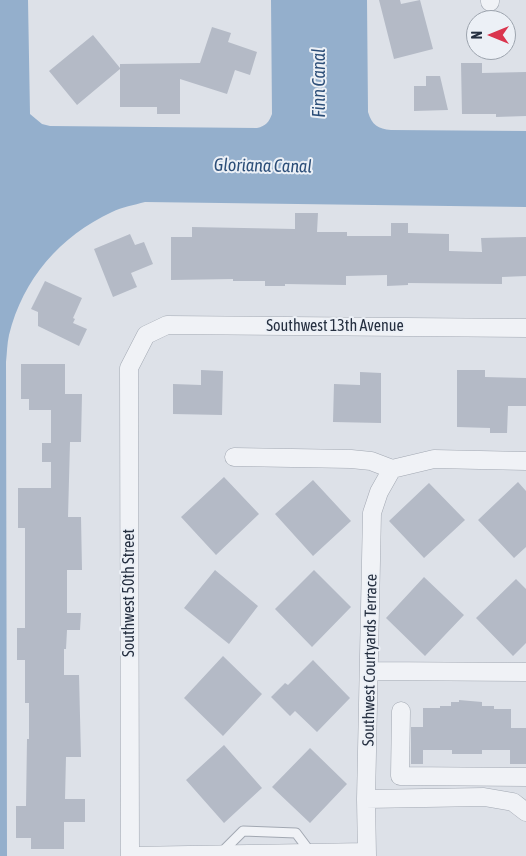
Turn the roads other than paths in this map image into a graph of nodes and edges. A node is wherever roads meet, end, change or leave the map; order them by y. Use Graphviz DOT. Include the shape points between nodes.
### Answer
graph roads {
  1 [pos="526,328"];
  2 [pos="146,335"];
  3 [pos="234,458"];
  4 [pos="526,460"];
  5 [pos="392,469"];
  6 [pos="369,671"];
  7 [pos="526,672"];
  8 [pos="401,711"];
  9 [pos="526,777"];
  10 [pos="366,799"];
  11 [pos="526,812"];
  12 [pos="367,854"];
  13 [pos="130,856"];
  1 -- 2 [label="street, Southwest 13th Avenue" via="167,325"];
  2 -- 13 [label="street, Southwest 50th Street" via="129,368"];
  3 -- 5 [label="street" via="351,459 371,461"];
  4 -- 5 [label="street" via="434,459"];
  5 -- 6 [label="street, Southwest Courtyards Terrace" via="379,492 372,514"];
  6 -- 7 [label="street"];
  6 -- 10 [label="street, Southwest Courtyards Terrace"];
  8 -- 9 [label="street" via="400,776"];
  10 -- 11 [label="street" via="484,797 513,802"];
  10 -- 12 [label="street, Southwest Courtyards Terrace"];
  12 -- 13 [label="street"];
}
